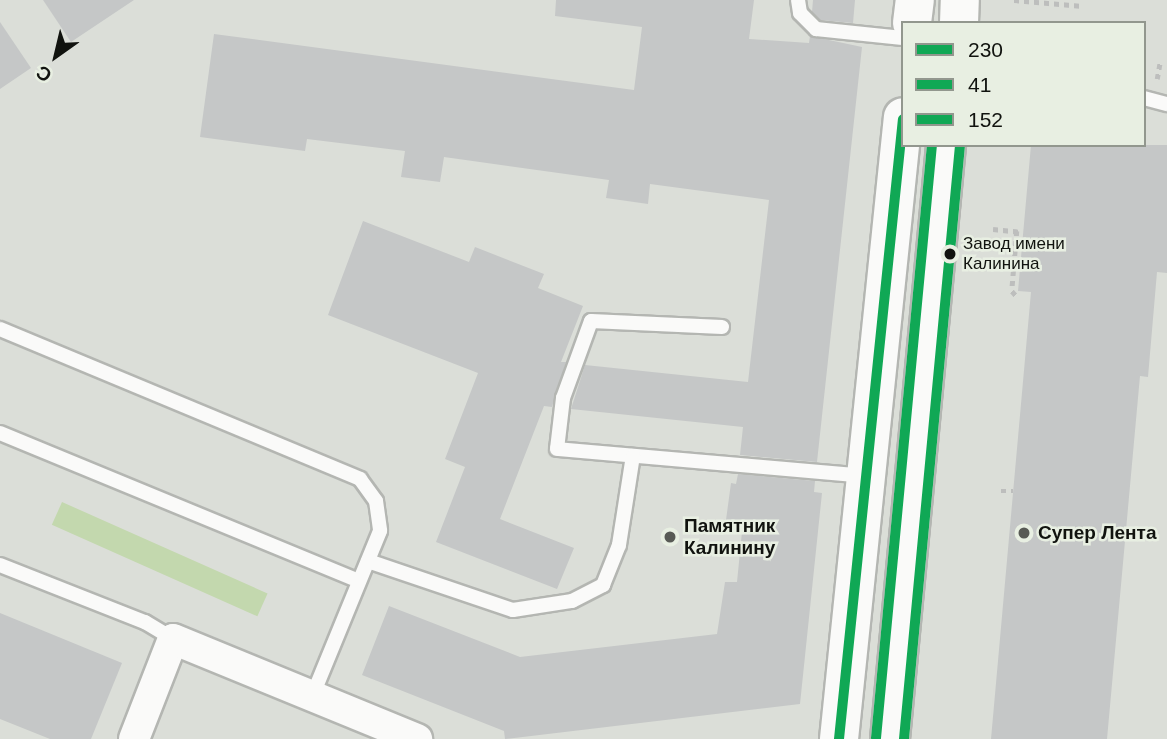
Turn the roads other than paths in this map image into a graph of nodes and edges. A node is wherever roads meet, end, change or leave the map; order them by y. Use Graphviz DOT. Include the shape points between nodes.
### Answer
graph roads {
  1 [pos="798,0"];
  2 [pos="915,0"];
  3 [pos="960,0"];
  4 [pos="912,21"];
  5 [pos="959,21"];
  6 [pos="901,38"];
  7 [pos="1146,99"];
  8 [pos="1167,104"];
  9 [pos="901,136"];
  10 [pos="946,147"];
  11 [pos="722,327"];
  12 [pos="0,330"];
  13 [pos="0,433"];
  14 [pos="633,456"];
  15 [pos="866,477"];
  16 [pos="368,561"];
  17 [pos="0,565"];
  18 [pos="359,582"];
  19 [pos="173,639"];
  20 [pos="312,697"];
  21 [pos="134,739"];
  22 [pos="417,739"];
  23 [pos="839,739"];
  24 [pos="890,739"];
  1 -- 6 [label="lane" via="800,13 816,29"];
  2 -- 4 [label="main road"];
  3 -- 5 [label="main road"];
  7 -- 8 [label="lane"];
  9 -- 15 [label="main road"];
  10 -- 24 [label="main road"];
  11 -- 14 [label="lane" via="591,321 563,398 557,449"];
  12 -- 16 [label="lane" via="360,480 376,500 380,531"];
  13 -- 18 [label="lane"];
  14 -- 15 [label="lane"];
  14 -- 16 [label="lane" via="619,545 603,585 572,601 513,610"];
  15 -- 23 [label="main road"];
  16 -- 18 [label="lane"];
  17 -- 19 [label="lane" via="145,622"];
  18 -- 20 [label="lane"];
  19 -- 20 [label="street"];
  19 -- 21 [label="street"];
  20 -- 22 [label="street"];
}
